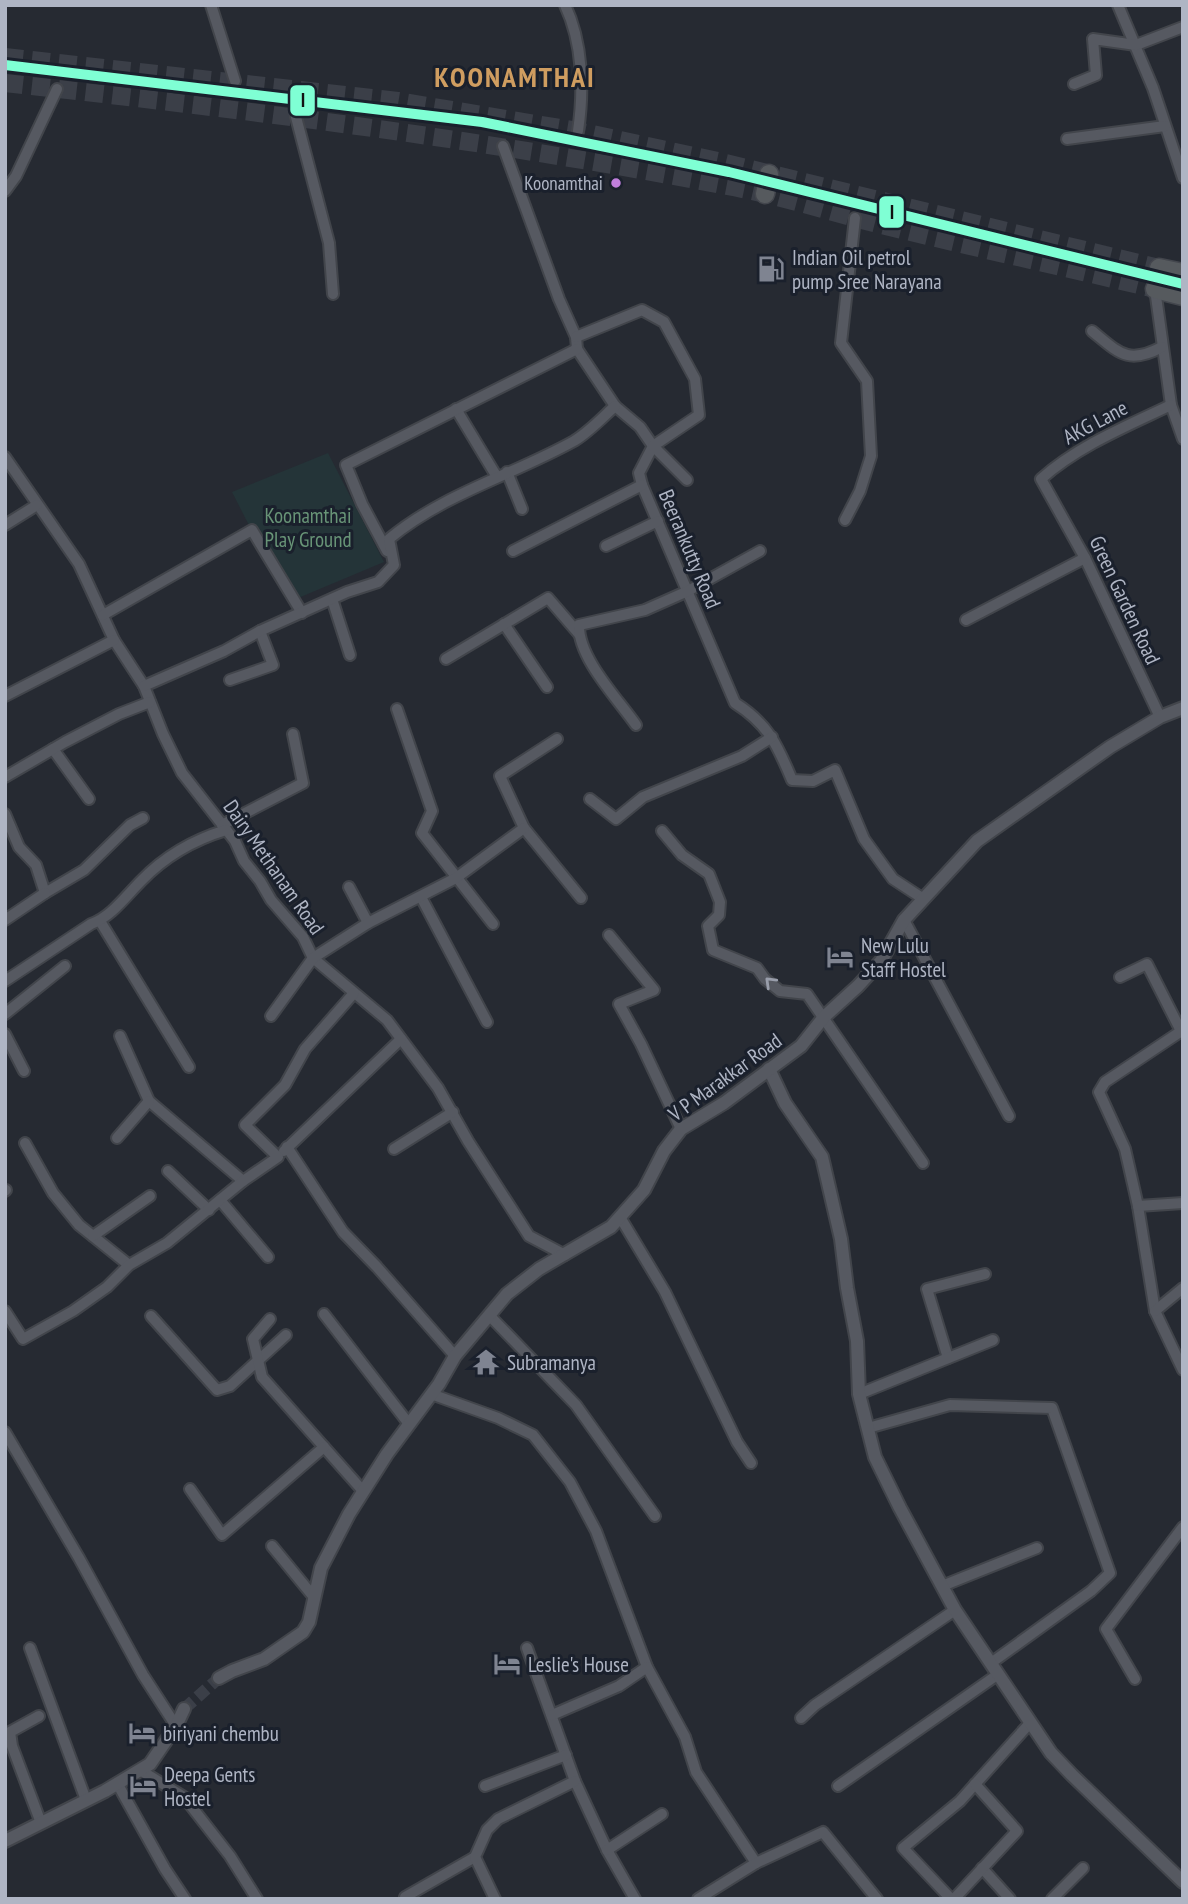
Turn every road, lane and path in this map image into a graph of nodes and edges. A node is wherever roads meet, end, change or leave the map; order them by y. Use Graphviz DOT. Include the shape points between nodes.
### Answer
graph roads {
  1 [pos="211,5"];
  2 [pos="579,5"];
  3 [pos="1118,5"];
  4 [pos="566,8"];
  5 [pos="1183,27"];
  6 [pos="1136,45"];
  7 [pos="234,82"];
  8 [pos="1074,84"];
  9 [pos="57,89"];
  10 [pos="296,117"];
  11 [pos="1165,126"];
  12 [pos="578,131"];
  13 [pos="1067,139"];
  14 [pos="503,146"];
  15 [pos="769,174"];
  16 [pos="1183,177"];
  17 [pos="5,191"];
  18 [pos="765,194"];
  19 [pos="855,218"];
  20 [pos="1159,268"];
  21 [pos="1183,273"];
  22 [pos="1155,289"];
  23 [pos="333,295"];
  24 [pos="1183,296"];
  25 [pos="1092,331"];
  26 [pos="576,343"];
  27 [pos="1162,347"];
  28 [pos="1171,405"];
  29 [pos="615,406"];
  30 [pos="456,409"];
  31 [pos="1183,439"];
  32 [pos="653,446"];
  33 [pos="5,457"];
  34 [pos="502,474"];
  35 [pos="1041,479"];
  36 [pos="687,480"];
  37 [pos="642,485"];
  38 [pos="37,505"];
  39 [pos="522,509"];
  40 [pos="845,520"];
  41 [pos="657,521"];
  42 [pos="5,525"];
  43 [pos="606,546"];
  44 [pos="513,551"];
  45 [pos="760,551"];
  46 [pos="1085,558"];
  47 [pos="394,565"];
  48 [pos="688,591"];
  49 [pos="332,599"];
  50 [pos="302,612"];
  51 [pos="103,615"];
  52 [pos="966,620"];
  53 [pos="504,624"];
  54 [pos="260,631"];
  55 [pos="579,634"];
  56 [pos="114,640"];
  57 [pos="350,654"];
  58 [pos="446,659"];
  59 [pos="230,680"];
  60 [pos="144,686"];
  61 [pos="547,687"];
  62 [pos="5,696"];
  63 [pos="150,702"];
  64 [pos="1183,708"];
  65 [pos="397,709"];
  66 [pos="1160,717"];
  67 [pos="636,725"];
  68 [pos="293,734"];
  69 [pos="772,737"];
  70 [pos="557,738"];
  71 [pos="52,749"];
  72 [pos="5,777"];
  73 [pos="89,799"];
  74 [pos="590,799"];
  75 [pos="5,814"];
  76 [pos="143,817"];
  77 [pos="224,828"];
  78 [pos="524,828"];
  79 [pos="662,831"];
  80 [pos="456,878"];
  81 [pos="349,887"];
  82 [pos="44,893"];
  83 [pos="421,897"];
  84 [pos="581,898"];
  85 [pos="922,898"];
  86 [pos="5,920"];
  87 [pos="100,920"];
  88 [pos="904,920"];
  89 [pos="368,923"];
  90 [pos="493,924"];
  91 [pos="609,935"];
  92 [pos="313,958"];
  93 [pos="65,966"];
  94 [pos="1120,977"];
  95 [pos="5,981"];
  96 [pos="354,993"];
  97 [pos="5,1014"];
  98 [pos="271,1016"];
  99 [pos="824,1017"];
  100 [pos="487,1022"];
  101 [pos="1182,1031"];
  102 [pos="5,1034"];
  103 [pos="120,1036"];
  104 [pos="401,1039"];
  105 [pos="189,1067"];
  106 [pos="769,1069"];
  107 [pos="24,1070"];
  108 [pos="149,1101"];
  109 [pos="453,1112"];
  110 [pos="1009,1116"];
  111 [pos="681,1129"];
  112 [pos="117,1138"];
  113 [pos="25,1143"];
  114 [pos="287,1147"];
  115 [pos="394,1149"];
  116 [pos="278,1157"];
  117 [pos="923,1163"];
  118 [pos="168,1171"];
  119 [pos="243,1181"];
  120 [pos="150,1196"];
  121 [pos="220,1200"];
  122 [pos="1183,1203"];
  123 [pos="1138,1206"];
  124 [pos="209,1210"];
  125 [pos="620,1217"];
  126 [pos="93,1236"];
  127 [pos="565,1255"];
  128 [pos="268,1257"];
  129 [pos="129,1265"];
  130 [pos="985,1274"];
  131 [pos="1183,1288"];
  132 [pos="5,1311"];
  133 [pos="1155,1311"];
  134 [pos="324,1314"];
  135 [pos="489,1315"];
  136 [pos="151,1316"];
  137 [pos="270,1319"];
  138 [pos="286,1335"];
  139 [pos="993,1340"];
  140 [pos="455,1356"];
  141 [pos="948,1358"];
  142 [pos="257,1362"];
  143 [pos="1183,1370"];
  144 [pos="431,1394"];
  145 [pos="859,1394"];
  146 [pos="409,1424"];
  147 [pos="868,1428"];
  148 [pos="5,1432"];
  149 [pos="324,1447"];
  150 [pos="751,1463"];
  151 [pos="190,1489"];
  152 [pos="363,1491"];
  153 [pos="655,1516"];
  154 [pos="1183,1527"];
  155 [pos="272,1546"];
  156 [pos="1037,1548"];
  157 [pos="942,1586"];
  158 [pos="313,1597"];
  159 [pos="955,1610"];
  160 [pos="30,1648"];
  161 [pos="527,1648"];
  162 [pos="648,1667"];
  163 [pos="994,1669"];
  164 [pos="219,1678"];
  165 [pos="1135,1679"];
  166 [pos="184,1709"];
  167 [pos="552,1715"];
  168 [pos="39,1716"];
  169 [pos="802,1718"];
  170 [pos="1030,1723"];
  171 [pos="176,1726"];
  172 [pos="7,1729"];
  173 [pos="566,1755"];
  174 [pos="140,1770"];
  175 [pos="575,1781"];
  176 [pos="117,1783"];
  177 [pos="975,1784"];
  178 [pos="485,1786"];
  179 [pos="838,1786"];
  180 [pos="86,1800"];
  181 [pos="662,1814"];
  182 [pos="41,1823"];
  183 [pos="5,1841"];
  184 [pos="607,1850"];
  185 [pos="475,1857"];
  186 [pos="756,1863"];
  187 [pos="982,1868"];
  188 [pos="1083,1868"];
  189 [pos="1183,1882"];
  190 [pos="405,1897"];
  191 [pos="185,1899"];
  192 [pos="257,1899"];
  193 [pos="495,1899"];
  194 [pos="635,1899"];
  195 [pos="698,1899"];
  196 [pos="877,1899"];
  197 [pos="953,1899"];
  198 [pos="1010,1899"];
  199 [pos="1052,1899"];
  1 -- 7 [label="street"];
  2 -- 4 [label="street"];
  3 -- 6 [label="street"];
  4 -- 12 [label="street" via="578,39"];
  5 -- 6 [label="street"];
  6 -- 8 [label="street" via="1093,39 1096,75"];
  6 -- 11 [label="street"];
  9 -- 17 [label="street"];
  10 -- 23 [label="street" via="329,243"];
  11 -- 13 [label="street"];
  11 -- 16 [label="street"];
  14 -- 26 [label="street"];
  15 -- 18 [label="highway"];
  19 -- 40 [label="street" via="841,343 867,381 872,456"];
  20 -- 21 [label="highway"];
  22 -- 24 [label="highway"];
  22 -- 27 [label="street"];
  25 -- 27 [label="street" via="1120,353 1143,357"];
  26 -- 29 [label="street"];
  26 -- 30 [label="street"];
  26 -- 32 [label="street" via="642,310 664,322 695,379 699,415"];
  27 -- 28 [label="street"];
  28 -- 31 [label="street"];
  28 -- 35 [label="street, AKG Lane" via="1057,465"];
  29 -- 32 [label="street" via="640,427"];
  29 -- 34 [label="street" via="576,440"];
  30 -- 34 [label="street"];
  30 -- 47 [label="street" via="346,465"];
  32 -- 36 [label="street"];
  32 -- 37 [label="street, Beerankutty Road" via="639,472"];
  33 -- 38 [label="street, Dairy Methanam Road"];
  34 -- 39 [label="street"];
  34 -- 47 [label="street" via="404,526 389,539"];
  35 -- 46 [label="street, Green Garden Road"];
  37 -- 41 [label="street, Beerankutty Road"];
  37 -- 44 [label="street"];
  38 -- 42 [label="street"];
  38 -- 51 [label="street, Dairy Methanam Road" via="79,564"];
  41 -- 43 [label="street"];
  41 -- 48 [label="street, Beerankutty Road"];
  45 -- 48 [label="street"];
  46 -- 52 [label="street"];
  46 -- 66 [label="street, Green Garden Road"];
  47 -- 49 [label="street" via="378,583"];
  48 -- 55 [label="street" via="645,610 579,625"];
  48 -- 69 [label="street, Beerankutty Road" via="735,703"];
  49 -- 50 [label="street"];
  49 -- 57 [label="street"];
  50 -- 51 [label="street" via="252,530"];
  50 -- 54 [label="street"];
  51 -- 56 [label="street, Dairy Methanam Road"];
  53 -- 55 [label="street" via="548,598"];
  53 -- 58 [label="street"];
  53 -- 61 [label="street"];
  54 -- 59 [label="street" via="274,665"];
  54 -- 60 [label="street"];
  55 -- 67 [label="street" via="589,660"];
  56 -- 60 [label="street, Dairy Methanam Road"];
  56 -- 62 [label="street"];
  60 -- 63 [label="street, Dairy Methanam Road"];
  63 -- 71 [label="street"];
  63 -- 77 [label="street, Dairy Methanam Road" via="182,773"];
  64 -- 66 [label="street, V P Marakkar Road"];
  65 -- 80 [label="street" via="432,811 422,833"];
  66 -- 85 [label="street, V P Marakkar Road" via="976,841"];
  68 -- 77 [label="street" via="303,783"];
  69 -- 74 [label="street" via="742,756 643,797 616,819"];
  69 -- 85 [label="street, Beerankutty Road" via="792,780 813,781 835,771 864,839 893,879"];
  70 -- 78 [label="street" via="500,776"];
  71 -- 72 [label="street"];
  71 -- 73 [label="street"];
  75 -- 82 [label="street" via="19,847 36,865"];
  76 -- 82 [label="street" via="84,870"];
  77 -- 87 [label="street" via="178,850"];
  77 -- 92 [label="street, Dairy Methanam Road" via="271,900 303,937"];
  78 -- 80 [label="street"];
  78 -- 84 [label="street"];
  99 -- 79 [label="street, one-way" via="807,995 780,991 757,968 713,950 708,926 719,915 716,887 709,874 682,855"];
  80 -- 83 [label="street"];
  80 -- 90 [label="street"];
  81 -- 89 [label="street"];
  82 -- 86 [label="street"];
  83 -- 89 [label="street"];
  83 -- 100 [label="street"];
  85 -- 88 [label="street, V P Marakkar Road"];
  87 -- 95 [label="street"];
  87 -- 105 [label="street"];
  88 -- 99 [label="street, V P Marakkar Road" via="881,961"];
  88 -- 110 [label="street"];
  89 -- 92 [label="street"];
  91 -- 111 [label="street" via="654,990 619,1004"];
  92 -- 96 [label="street, Dairy Methanam Road"];
  92 -- 98 [label="street"];
  93 -- 97 [label="street"];
  94 -- 101 [label="street" via="1147,964"];
  96 -- 104 [label="street, Dairy Methanam Road" via="387,1020"];
  96 -- 116 [label="street" via="304,1049 285,1085 245,1125"];
  99 -- 106 [label="street, V P Marakkar Road" via="801,1046"];
  99 -- 117 [label="street"];
  101 -- 123 [label="street" via="1105,1082 1099,1092 1125,1149"];
  102 -- 107 [label="street"];
  103 -- 108 [label="street"];
  104 -- 109 [label="street, Dairy Methanam Road"];
  104 -- 114 [label="street"];
  106 -- 111 [label="street, V P Marakkar Road"];
  106 -- 145 [label="street" via="785,1103 822,1157 857,1341"];
  108 -- 112 [label="street"];
  108 -- 119 [label="street"];
  109 -- 115 [label="street"];
  109 -- 127 [label="street, Dairy Methanam Road" via="529,1236"];
  111 -- 125 [label="street, V P Marakkar Road" via="643,1190"];
  113 -- 126 [label="street" via="53,1193"];
  114 -- 116 [label="street"];
  114 -- 140 [label="street" via="343,1232"];
  116 -- 119 [label="street"];
  118 -- 124 [label="street"];
  119 -- 121 [label="street"];
  120 -- 126 [label="street"];
  121 -- 124 [label="street"];
  121 -- 128 [label="street"];
  122 -- 123 [label="street"];
  123 -- 133 [label="street"];
  124 -- 129 [label="street"];
  125 -- 127 [label="street, V P Marakkar Road"];
  125 -- 150 [label="street" via="665,1292"];
  126 -- 129 [label="street"];
  127 -- 135 [label="street, V P Marakkar Road" via="507,1294"];
  129 -- 132 [label="street" via="73,1311 23,1339"];
  130 -- 141 [label="street" via="927,1289"];
  131 -- 133 [label="street"];
  133 -- 143 [label="street"];
  134 -- 146 [label="street"];
  135 -- 140 [label="street, V P Marakkar Road"];
  135 -- 153 [label="street" via="576,1405"];
  136 -- 142 [label="street" via="216,1390 230,1386"];
  137 -- 142 [label="street" via="253,1339"];
  138 -- 142 [label="street"];
  139 -- 141 [label="street"];
  140 -- 144 [label="street, V P Marakkar Road"];
  141 -- 145 [label="street"];
  142 -- 149 [label="street" via="262,1377"];
  144 -- 146 [label="street, V P Marakkar Road"];
  144 -- 162 [label="street" via="533,1435 570,1482 596,1531"];
  145 -- 147 [label="street"];
  146 -- 152 [label="street, V P Marakkar Road"];
  147 -- 157 [label="street" via="875,1457"];
  147 -- 163 [label="street" via="950,1405 1052,1408 1110,1573"];
  148 -- 171 [label="street"];
  149 -- 151 [label="street" via="222,1535"];
  149 -- 152 [label="street"];
  152 -- 158 [label="street, V P Marakkar Road" via="321,1568"];
  154 -- 165 [label="street" via="1106,1629"];
  155 -- 158 [label="street"];
  156 -- 157 [label="street"];
  157 -- 159 [label="street"];
  158 -- 164 [label="street, V P Marakkar Road" via="309,1622 293,1641"];
  159 -- 163 [label="street"];
  159 -- 169 [label="street"];
  160 -- 180 [label="street"];
  161 -- 167 [label="street"];
  162 -- 167 [label="street" via="619,1686"];
  162 -- 186 [label="street" via="685,1737 696,1772"];
  163 -- 170 [label="street"];
  163 -- 179 [label="street"];
  166 -- 171 [label="street"];
  167 -- 173 [label="street"];
  168 -- 172 [label="street"];
  170 -- 177 [label="street"];
  170 -- 189 [label="street" via="1072,1776"];
  171 -- 174 [label="street" via="158,1755"];
  172 -- 182 [label="street"];
  173 -- 175 [label="street"];
  173 -- 178 [label="street"];
  174 -- 176 [label="street"];
  174 -- 192 [label="street" via="184,1797"];
  175 -- 184 [label="street"];
  175 -- 185 [label="street" via="498,1819 487,1830"];
  176 -- 180 [label="street"];
  176 -- 191 [label="street"];
  177 -- 187 [label="street" via="1017,1831"];
  177 -- 197 [label="street" via="903,1848"];
  180 -- 182 [label="street"];
  181 -- 184 [label="street"];
  182 -- 183 [label="street"];
  184 -- 194 [label="street"];
  185 -- 190 [label="street"];
  185 -- 193 [label="street"];
  186 -- 195 [label="street"];
  186 -- 196 [label="street" via="823,1832"];
  187 -- 197 [label="street"];
  187 -- 198 [label="street"];
  188 -- 199 [label="street"];
}
